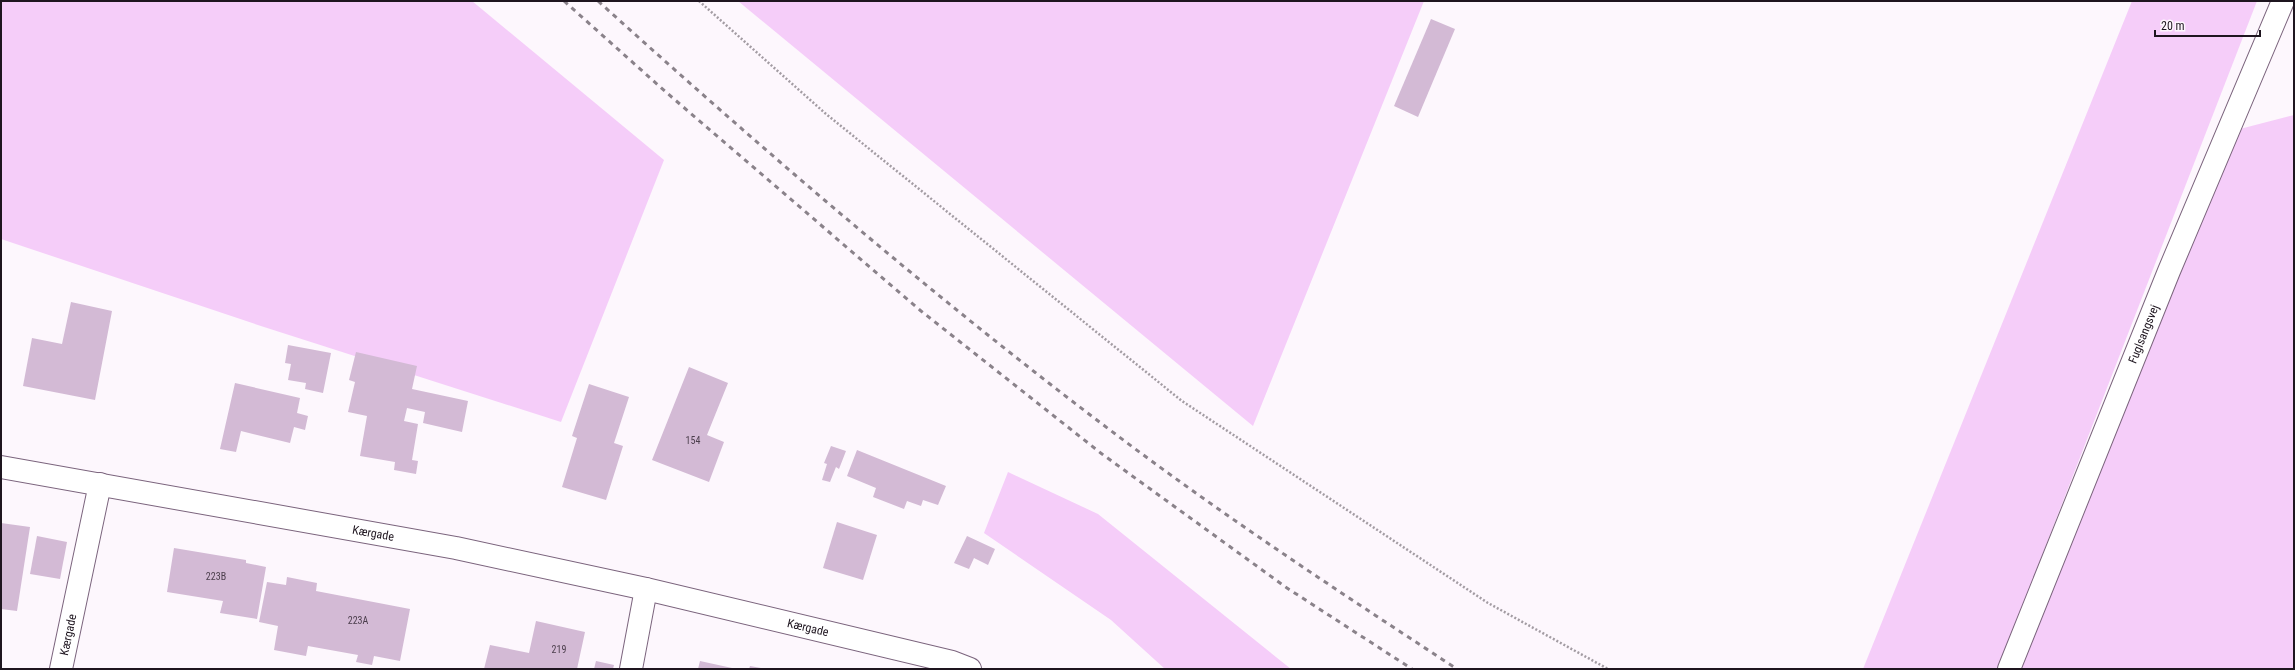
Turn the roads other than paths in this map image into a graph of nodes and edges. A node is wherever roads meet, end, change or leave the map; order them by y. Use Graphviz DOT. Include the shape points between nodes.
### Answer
graph roads {
  1 [pos="2284,1"];
  2 [pos="1,467"];
  3 [pos="100,484"];
  4 [pos="646,589"];
  5 [pos="61,669"];
  6 [pos="631,669"];
  7 [pos="970,669"];
  8 [pos="2009,669"];
  1 -- 8 [label="street, Fuglsangsvej" via="2172,264"];
  2 -- 3 [label="street, Kærgade"];
  3 -- 4 [label="street, Kærgade" via="456,548"];
  3 -- 5 [label="street, Kærgade"];
  4 -- 6 [label="street"];
  4 -- 7 [label="street, Kærgade" via="952,662"];
}
